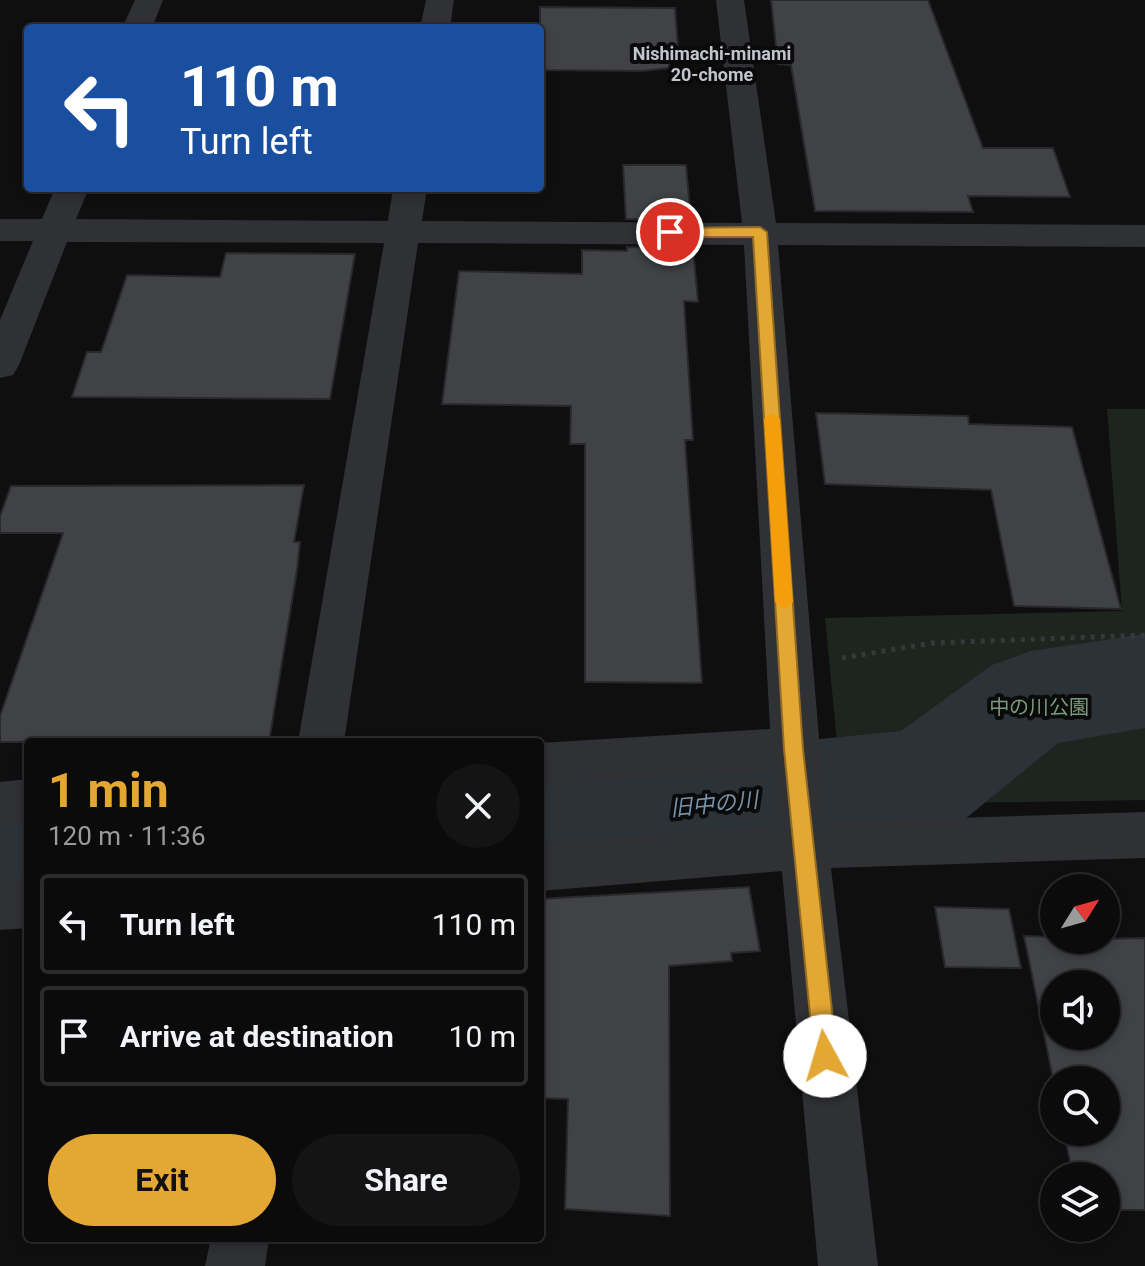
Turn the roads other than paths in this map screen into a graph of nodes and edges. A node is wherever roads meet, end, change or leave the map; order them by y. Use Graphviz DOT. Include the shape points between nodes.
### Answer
graph roads {
  1 [pos="149,0"];
  2 [pos="440,0"];
  3 [pos="730,0"];
  4 [pos="139,24"];
  5 [pos="436,24"];
  6 [pos="70,192"];
  7 [pos="409,192"];
  8 [pos="0,230"];
  9 [pos="55,231"];
  10 [pos="760,232"];
  11 [pos="403,233"];
  12 [pos="1145,236"];
  13 [pos="0,365"];
  14 [pos="322,738"];
  15 [pos="794,749"];
  16 [pos="544,764"];
  17 [pos="24,801"];
  18 [pos="0,804"];
  19 [pos="1145,835"];
  20 [pos="803,846"];
  21 [pos="544,867"];
  22 [pos="24,903"];
  23 [pos="0,905"];
  24 [pos="239,1242"];
  25 [pos="235,1266"];
  26 [pos="848,1266"];
  1 -- 4 [label="street"];
  2 -- 5 [label="street"];
  3 -- 10 [label="street"];
  6 -- 9 [label="street"];
  7 -- 11 [label="street"];
  8 -- 9 [label="street"];
  9 -- 11 [label="street"];
  9 -- 13 [label="street"];
  10 -- 11 [label="street"];
  10 -- 12 [label="street"];
  10 -- 15 [label="street"];
  11 -- 14 [label="street"];
  15 -- 16 [label="street"];
  15 -- 20 [label="street"];
  17 -- 18 [label="street"];
  19 -- 20 [label="street"];
  20 -- 21 [label="street"];
  20 -- 26 [label="street"];
  22 -- 23 [label="street"];
  24 -- 25 [label="street"];
}
